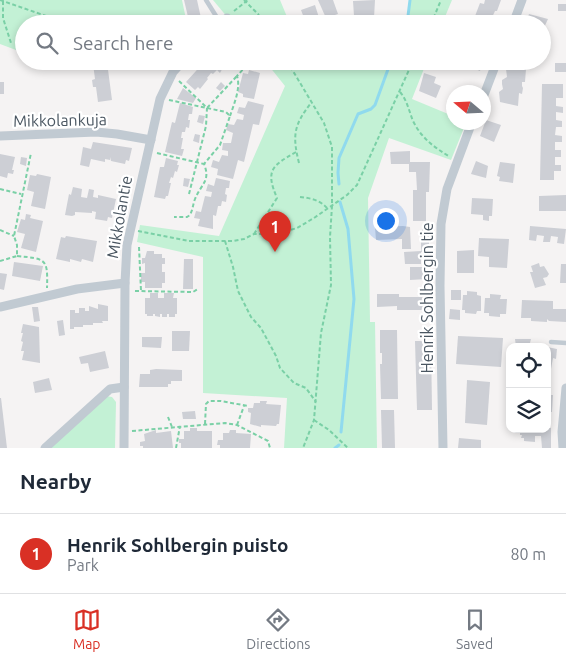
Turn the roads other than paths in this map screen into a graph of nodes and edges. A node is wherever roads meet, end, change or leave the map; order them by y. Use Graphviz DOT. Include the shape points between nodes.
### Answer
graph roads {
  1 [pos="206,0"];
  2 [pos="522,0"];
  3 [pos="218,15"];
  4 [pos="516,15"];
  5 [pos="175,70"];
  6 [pos="494,70"];
  7 [pos="488,85"];
  8 [pos="469,130"];
  9 [pos="0,136"];
  10 [pos="151,140"];
  11 [pos="125,283"];
  12 [pos="0,307"];
  13 [pos="551,342"];
  14 [pos="566,343"];
  15 [pos="124,387"];
  16 [pos="566,388"];
  17 [pos="45,448"];
  18 [pos="124,448"];
  19 [pos="443,448"];
  20 [pos="563,448"];
  1 -- 3 [label="lane"];
  2 -- 4 [label="street"];
  5 -- 10 [label="street, Mikkolantie" via="160,98"];
  6 -- 7 [label="street"];
  8 -- 19 [label="street, Henrik Sohlbergin tie" via="447,189 441,224"];
  9 -- 10 [label="street, Mikkolankuja" via="96,132"];
  10 -- 11 [label="street, Mikkolantie" via="127,245"];
  11 -- 12 [label="street" via="77,289"];
  11 -- 15 [label="street, Mikkolantie"];
  13 -- 14 [label="lane"];
  15 -- 17 [label="street" via="110,389"];
  15 -- 18 [label="street, Mikkolantie"];
  16 -- 20 [label="street"];
}
